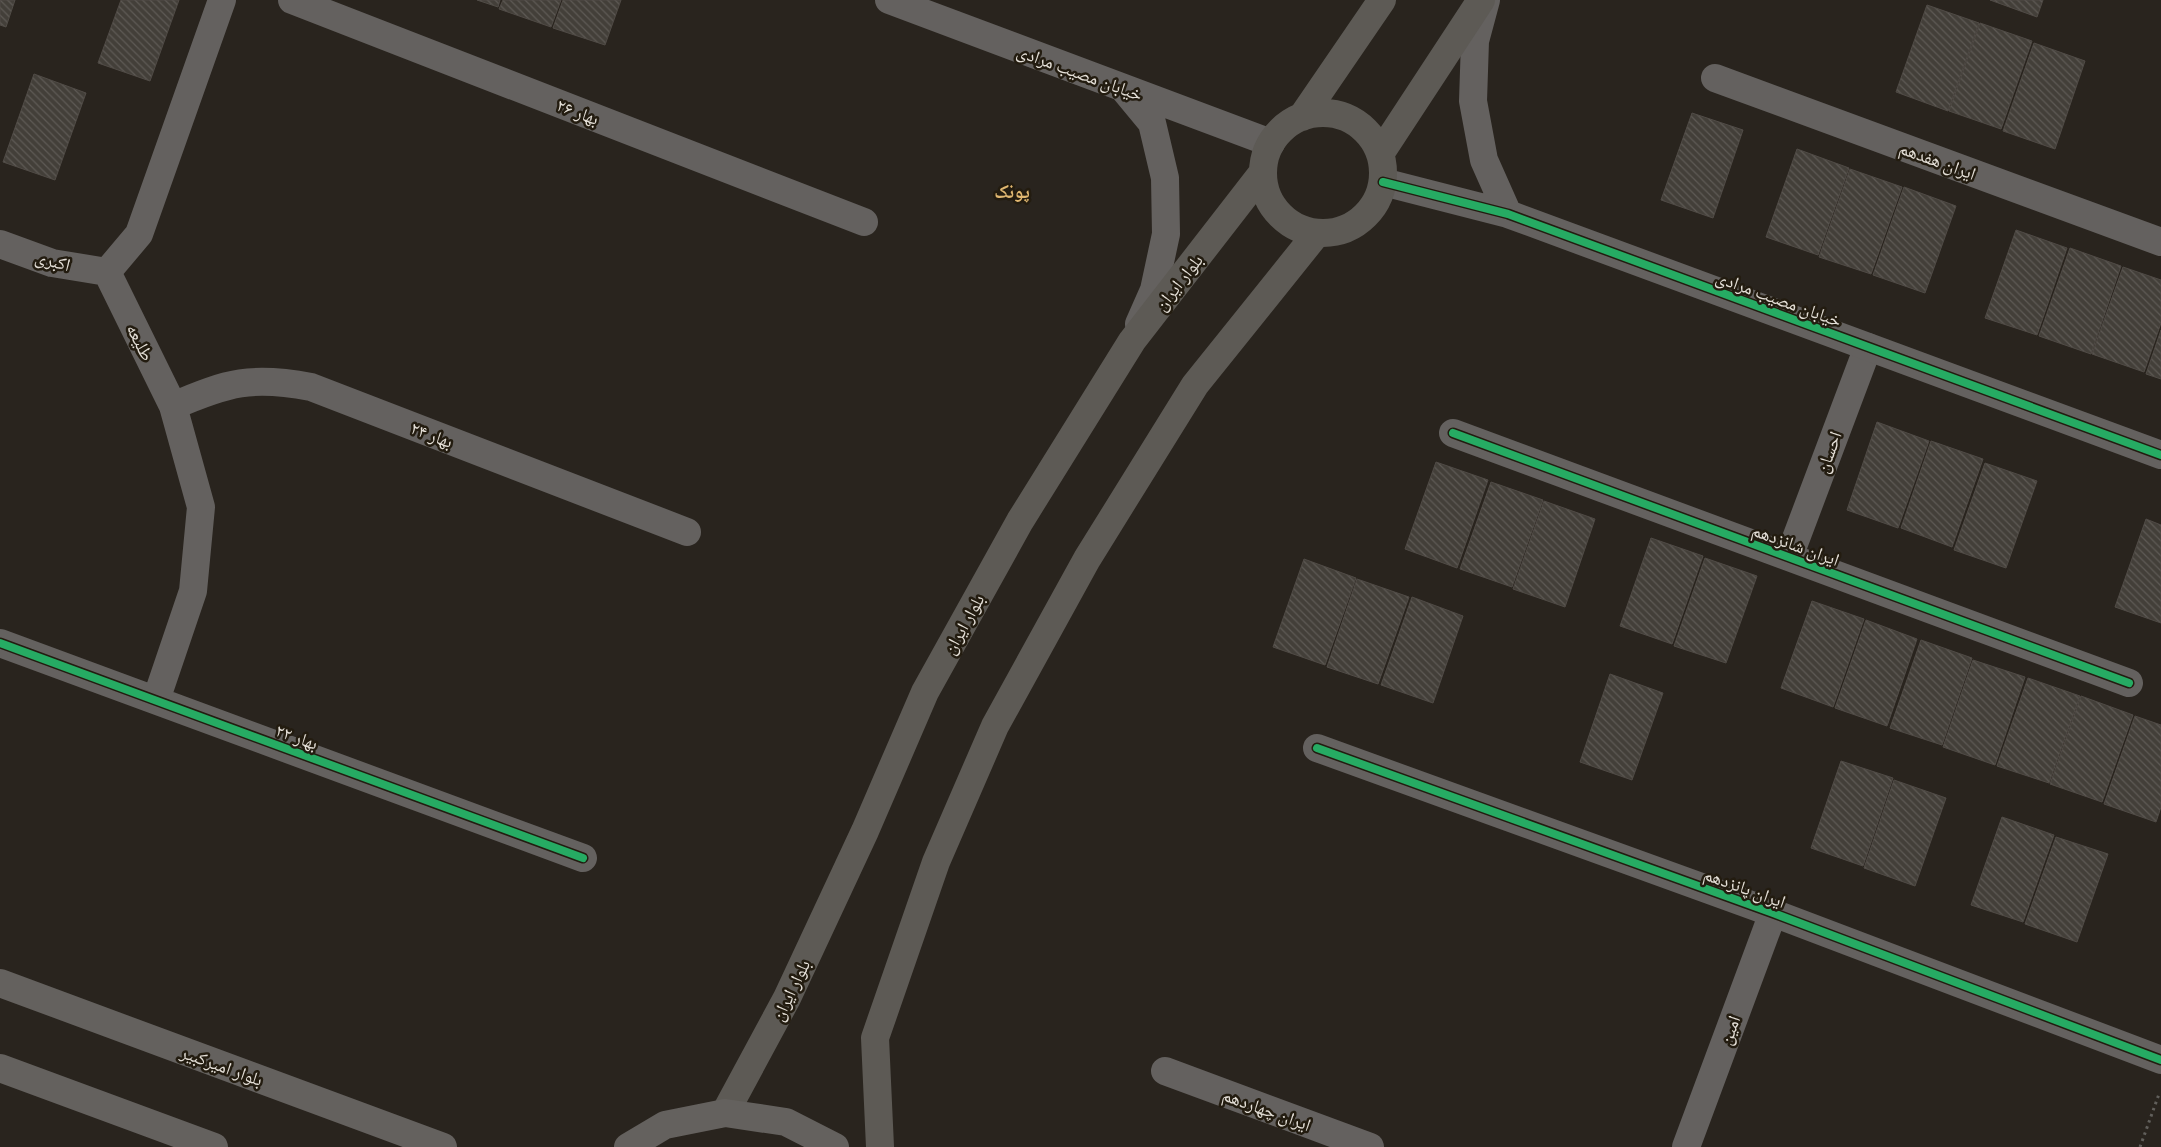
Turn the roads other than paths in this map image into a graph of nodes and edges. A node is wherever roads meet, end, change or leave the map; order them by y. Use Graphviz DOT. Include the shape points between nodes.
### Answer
graph roads {
  1 [pos="222,0"];
  2 [pos="292,0"];
  3 [pos="889,0"];
  4 [pos="1382,0"];
  5 [pos="1480,0"];
  6 [pos="1486,0"];
  7 [pos="1715,78"];
  8 [pos="1122,87"];
  9 [pos="1302,117"];
  10 [pos="1271,143"];
  11 [pos="1380,154"];
  12 [pos="1263,172"];
  13 [pos="1383,182"];
  14 [pos="1508,214"];
  15 [pos="864,222"];
  16 [pos="1317,233"];
  17 [pos="2161,242"];
  18 [pos="0,244"];
  19 [pos="107,272"];
  20 [pos="1132,341"];
  21 [pos="1868,347"];
  22 [pos="173,406"];
  23 [pos="1453,433"];
  24 [pos="2161,455"];
  25 [pos="687,532"];
  26 [pos="1789,557"];
  27 [pos="0,642"];
  28 [pos="2129,683"];
  29 [pos="156,700"];
  30 [pos="1317,748"];
  31 [pos="583,858"];
  32 [pos="1773,913"];
  33 [pos="0,982"];
  34 [pos="2161,1060"];
  35 [pos="0,1068"];
  36 [pos="1165,1071"];
  37 [pos="725,1113"];
  38 [pos="214,1147"];
  39 [pos="444,1147"];
  40 [pos="628,1147"];
  41 [pos="835,1147"];
  42 [pos="880,1147"];
  43 [pos="1370,1147"];
  44 [pos="1686,1147"];
  1 -- 19 [label="street" via="139,234"];
  2 -- 15 [label="street, بهار ۲۶"];
  3 -- 8 [label="street, خیابان مصیب مرادی"];
  4 -- 9 [label="main road"];
  5 -- 11 [label="main road"];
  6 -- 14 [label="street" via="1475,42 1473,101 1484,160"];
  7 -- 17 [label="street, ایران هفدهم"];
  8 -- 10 [label="street, خیابان مصیب مرادی"];
  8 -- 20 [label="street" via="1152,123 1165,178 1166,234 1154,290"];
  9 -- 10 [label="main road" via="1290,123"];
  9 -- 11 [label="main road" via="1326,114 1349,119 1368,134"];
  10 -- 12 [label="main road"];
  11 -- 13 [label="main road"];
  12 -- 16 [label="main road" via="1267,194 1278,213 1289,223"];
  12 -- 20 [label="main road, بلوار ایران"];
  13 -- 14 [label="street, خیابان مصیب مرادی"];
  13 -- 16 [label="main road" via="1367,215 1344,229"];
  14 -- 21 [label="street, خیابان مصیب مرادی"];
  16 -- 42 [label="main road" via="1195,386 1087,559 995,726 936,862 875,1038"];
  18 -- 19 [label="street, اکبری" via="52,263"];
  19 -- 22 [label="street, طلیعه"];
  20 -- 37 [label="main road, بلوار ایران" via="1020,521 925,692 787,998"];
  21 -- 24 [label="street, خیابان مصیب مرادی"];
  21 -- 26 [label="street, احسان"];
  22 -- 25 [label="street, بهار ۲۴" via="210,390 243,382 278,381 311,387"];
  22 -- 29 [label="street, طلیعه" via="200,507 193,591"];
  23 -- 26 [label="street, ایران شانزدهم"];
  26 -- 28 [label="street, ایران شانزدهم"];
  27 -- 29 [label="street, بهار ۲۲"];
  29 -- 31 [label="street, بهار ۲۲"];
  30 -- 32 [label="street, ایران پانزدهم"];
  32 -- 34 [label="street, ایران پانزدهم"];
  32 -- 44 [label="street, امین"];
  33 -- 39 [label="main road, بلوار امیرکبیر"];
  35 -- 38 [label="main road"];
  36 -- 43 [label="street, ایران چهاردهم"];
  37 -- 40 [label="main road" via="665,1125"];
  37 -- 41 [label="main road" via="786,1122"];
}
